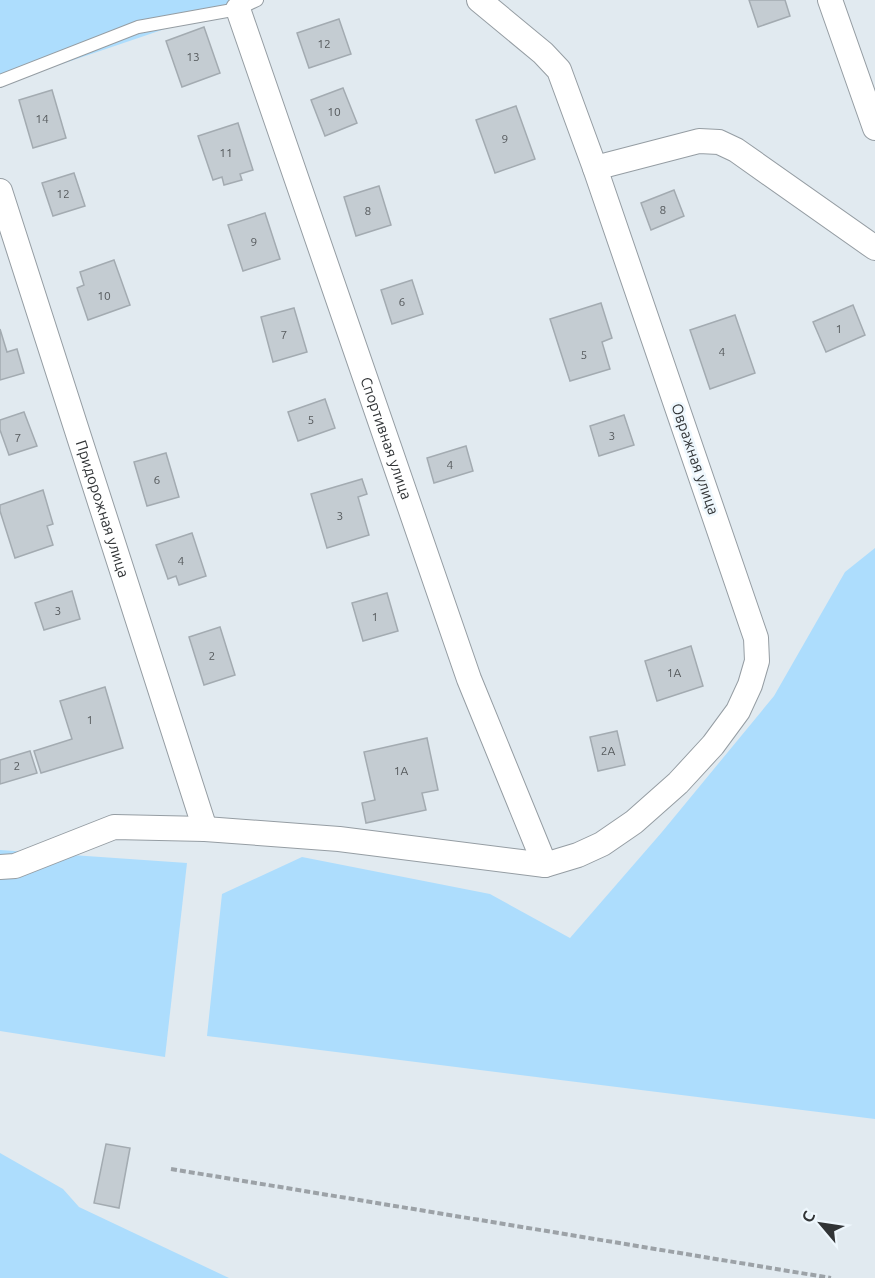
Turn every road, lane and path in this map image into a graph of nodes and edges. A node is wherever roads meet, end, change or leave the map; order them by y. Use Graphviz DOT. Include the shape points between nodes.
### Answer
graph roads {
  1 [pos="479,0"];
  2 [pos="830,0"];
  3 [pos="248,4"];
  4 [pos="0,81"];
  5 [pos="875,128"];
  6 [pos="596,168"];
  7 [pos="0,191"];
  8 [pos="875,248"];
  9 [pos="205,829"];
  10 [pos="545,866"];
  11 [pos="0,867"];
  12 [pos="171,1170"];
  13 [pos="831,1278"];
  1 -- 6 [label="street, Овражная улица" via="543,52 559,70"];
  2 -- 5 [label="street"];
  3 -- 4 [label="lane" via="138,27"];
  3 -- 10 [label="street, Спортивная улица" via="469,679"];
  6 -- 8 [label="street" via="699,141 719,142"];
  6 -- 10 [label="street, Овражная улица" via="756,638 757,661 738,711 678,783 602,844"];
  7 -- 9 [label="street, Придорожная улица"];
  9 -- 10 [label="street" via="339,839"];
  9 -- 11 [label="street" via="114,827 15,866"];
  12 -- 13 [label="path"];
}
